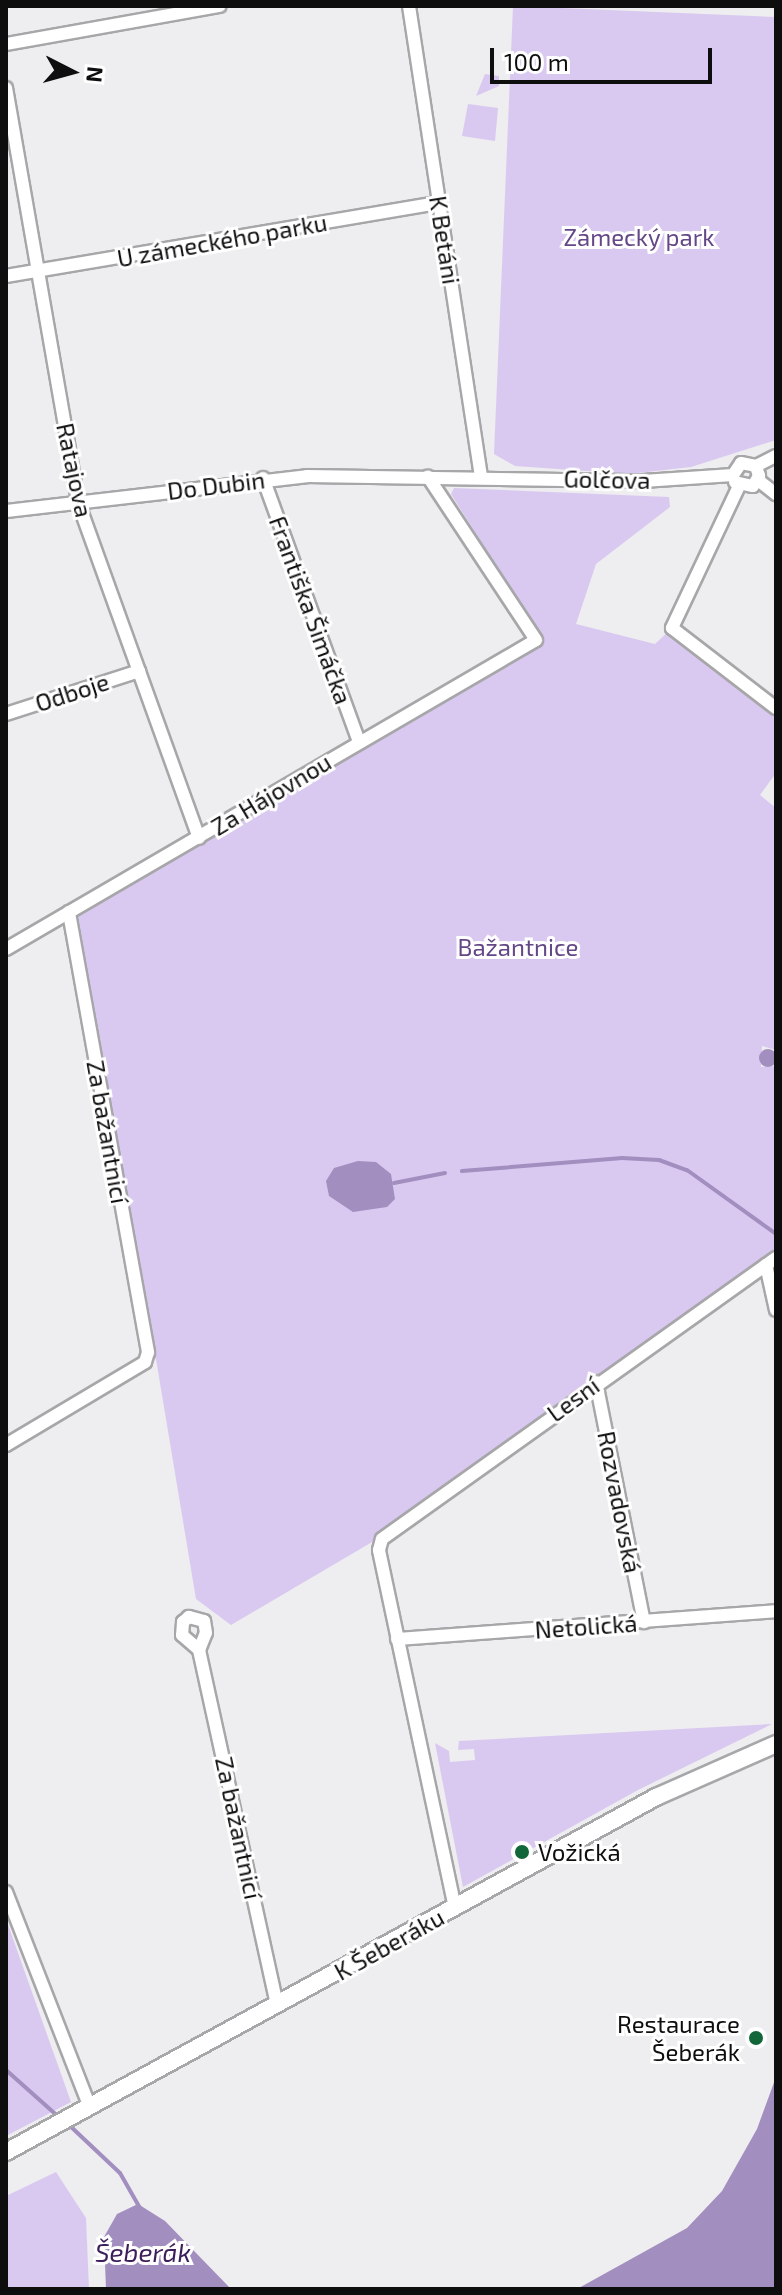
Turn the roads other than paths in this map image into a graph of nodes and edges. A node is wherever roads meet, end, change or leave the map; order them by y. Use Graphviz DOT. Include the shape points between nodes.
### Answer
graph roads {
  1 [pos="220,6"];
  2 [pos="409,6"];
  3 [pos="6,44"];
  4 [pos="6,88"];
  5 [pos="439,203"];
  6 [pos="38,271"];
  7 [pos="6,276"];
  8 [pos="776,456"];
  9 [pos="756,466"];
  10 [pos="481,475"];
  11 [pos="428,477"];
  12 [pos="263,478"];
  13 [pos="736,480"];
  14 [pos="758,480"];
  15 [pos="776,494"];
  16 [pos="78,502"];
  17 [pos="6,511"];
  18 [pos="139,671"];
  19 [pos="776,708"];
  20 [pos="6,714"];
  21 [pos="359,742"];
  22 [pos="199,838"];
  23 [pos="69,912"];
  24 [pos="6,949"];
  25 [pos="771,1261"];
  26 [pos="776,1310"];
  27 [pos="596,1382"];
  28 [pos="6,1445"];
  29 [pos="776,1611"];
  30 [pos="644,1622"];
  31 [pos="397,1639"];
  32 [pos="199,1650"];
  33 [pos="776,1744"];
  34 [pos="6,1892"];
  35 [pos="455,1908"];
  36 [pos="277,2005"];
  37 [pos="89,2105"];
  38 [pos="6,2152"];
  1 -- 3 [label="street"];
  2 -- 5 [label="street, K Betáni"];
  4 -- 6 [label="street, Ratajova"];
  5 -- 6 [label="street, U zámeckého parku"];
  5 -- 10 [label="street, K Betáni"];
  6 -- 7 [label="street, U zámeckého parku"];
  6 -- 16 [label="street, Ratajova"];
  8 -- 9 [label="street"];
  9 -- 13 [label="street" via="741,463"];
  9 -- 14 [label="street"];
  10 -- 11 [label="street, Golčova"];
  10 -- 13 [label="street, Golčova"];
  11 -- 12 [label="street, Do Dubin"];
  11 -- 21 [label="street, Za Hájovnou" via="536,640"];
  12 -- 16 [label="street, Do Dubin"];
  12 -- 21 [label="street, Františka Šimáčka"];
  13 -- 14 [label="street" via="749,488"];
  13 -- 19 [label="street" via="672,628"];
  14 -- 15 [label="street"];
  16 -- 17 [label="street, Do Dubin"];
  16 -- 18 [label="street, Ratajova"];
  18 -- 20 [label="street, Odboje"];
  18 -- 22 [label="street, Ratajova"];
  21 -- 22 [label="street, Za Hájovnou"];
  22 -- 23 [label="street, Za Hájovnou"];
  23 -- 24 [label="street, Za Hájovnou"];
  23 -- 28 [label="street, Za bažantnicí" via="148,1352 145,1362"];
  25 -- 26 [label="street"];
  25 -- 27 [label="street, Lesní"];
  27 -- 30 [label="street, Rozvadovská"];
  27 -- 31 [label="street, Lesní" via="382,1539 379,1550"];
  29 -- 30 [label="street, Netolická"];
  30 -- 31 [label="street, Netolická"];
  31 -- 35 [label="street"];
  32 -- 36 [label="street, Za bažantnicí"];
  33 -- 35 [label="street, K Šeberáku" via="698,1775"];
  34 -- 37 [label="street"];
  35 -- 36 [label="street, K Šeberáku"];
  36 -- 37 [label="street, K Šeberáku"];
  37 -- 38 [label="street, K Šeberáku"];
}
